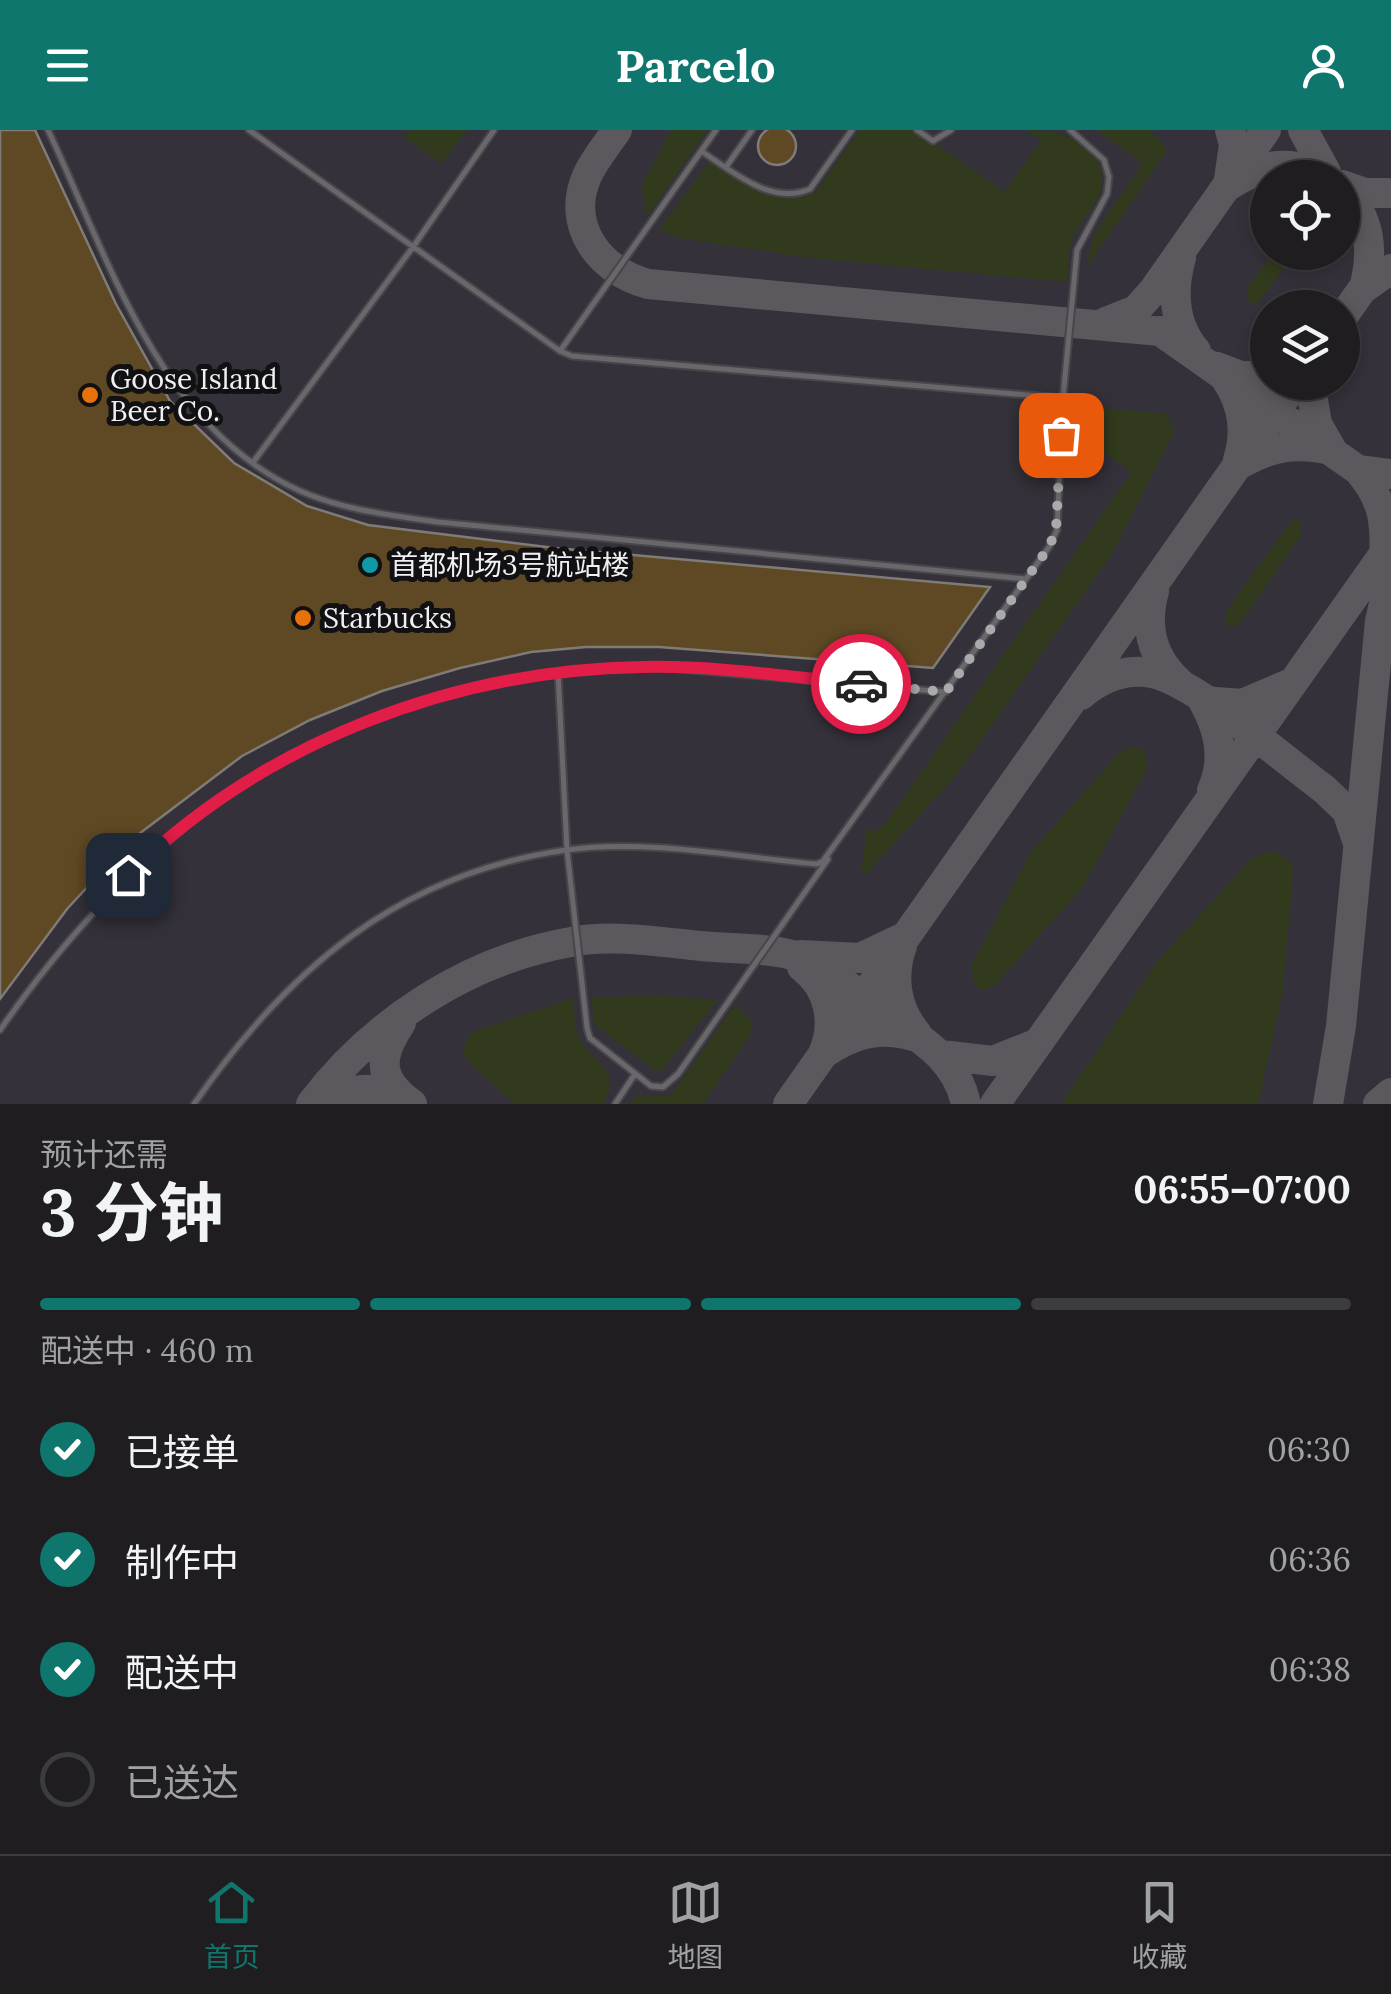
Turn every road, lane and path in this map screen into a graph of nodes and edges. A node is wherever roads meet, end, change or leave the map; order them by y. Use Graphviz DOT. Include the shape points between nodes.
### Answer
graph roads {
  1 [pos="48,130"];
  2 [pos="250,130"];
  3 [pos="261,130"];
  4 [pos="494,130"];
  5 [pos="716,130"];
  6 [pos="752,130"];
  7 [pos="852,130"];
  8 [pos="917,130"];
  9 [pos="951,130"];
  10 [pos="1070,130"];
  11 [pos="255,138"];
  12 [pos="702,151"];
  13 [pos="726,167"];
  14 [pos="414,247"];
  15 [pos="560,351"];
  16 [pos="1063,398"];
  17 [pos="254,461"];
  18 [pos="1026,579"];
  19 [pos="558,672"];
  20 [pos="946,692"];
  21 [pos="567,850"];
  22 [pos="832,853"];
  23 [pos="0,1030"];
  24 [pos="635,1074"];
  25 [pos="194,1104"];
  26 [pos="615,1104"];
  1 -- 17 [label="lane" via="164,370 210,426"];
  2 -- 11 [label="lane"];
  3 -- 11 [label="lane"];
  4 -- 14 [label="lane"];
  5 -- 12 [label="lane"];
  6 -- 13 [label="lane"];
  7 -- 13 [label="lane" via="810,189 800,193 756,187"];
  8 -- 9 [label="lane" via="933,141"];
  10 -- 16 [label="lane" via="1104,160 1109,178 1078,250"];
  11 -- 14 [label="lane"];
  12 -- 13 [label="lane"];
  12 -- 15 [label="lane"];
  14 -- 15 [label="lane"];
  14 -- 17 [label="lane"];
  15 -- 16 [label="lane"];
  16 -- 18 [label="lane" via="1056,530"];
  17 -- 18 [label="lane" via="318,498 389,515"];
  18 -- 20 [label="lane"];
  19 -- 20 [label="lane" via="647,666"];
  19 -- 21 [label="lane"];
  19 -- 23 [label="lane" via="493,682 396,712 269,765 152,850 50,958"];
  20 -- 22 [label="lane"];
  21 -- 22 [label="lane" via="673,850 817,864"];
  21 -- 24 [label="lane" via="590,1038"];
  21 -- 25 [label="lane" via="436,889 330,949 246,1032"];
  22 -- 24 [label="lane" via="671,1082 652,1086"];
  24 -- 26 [label="lane"];
}
